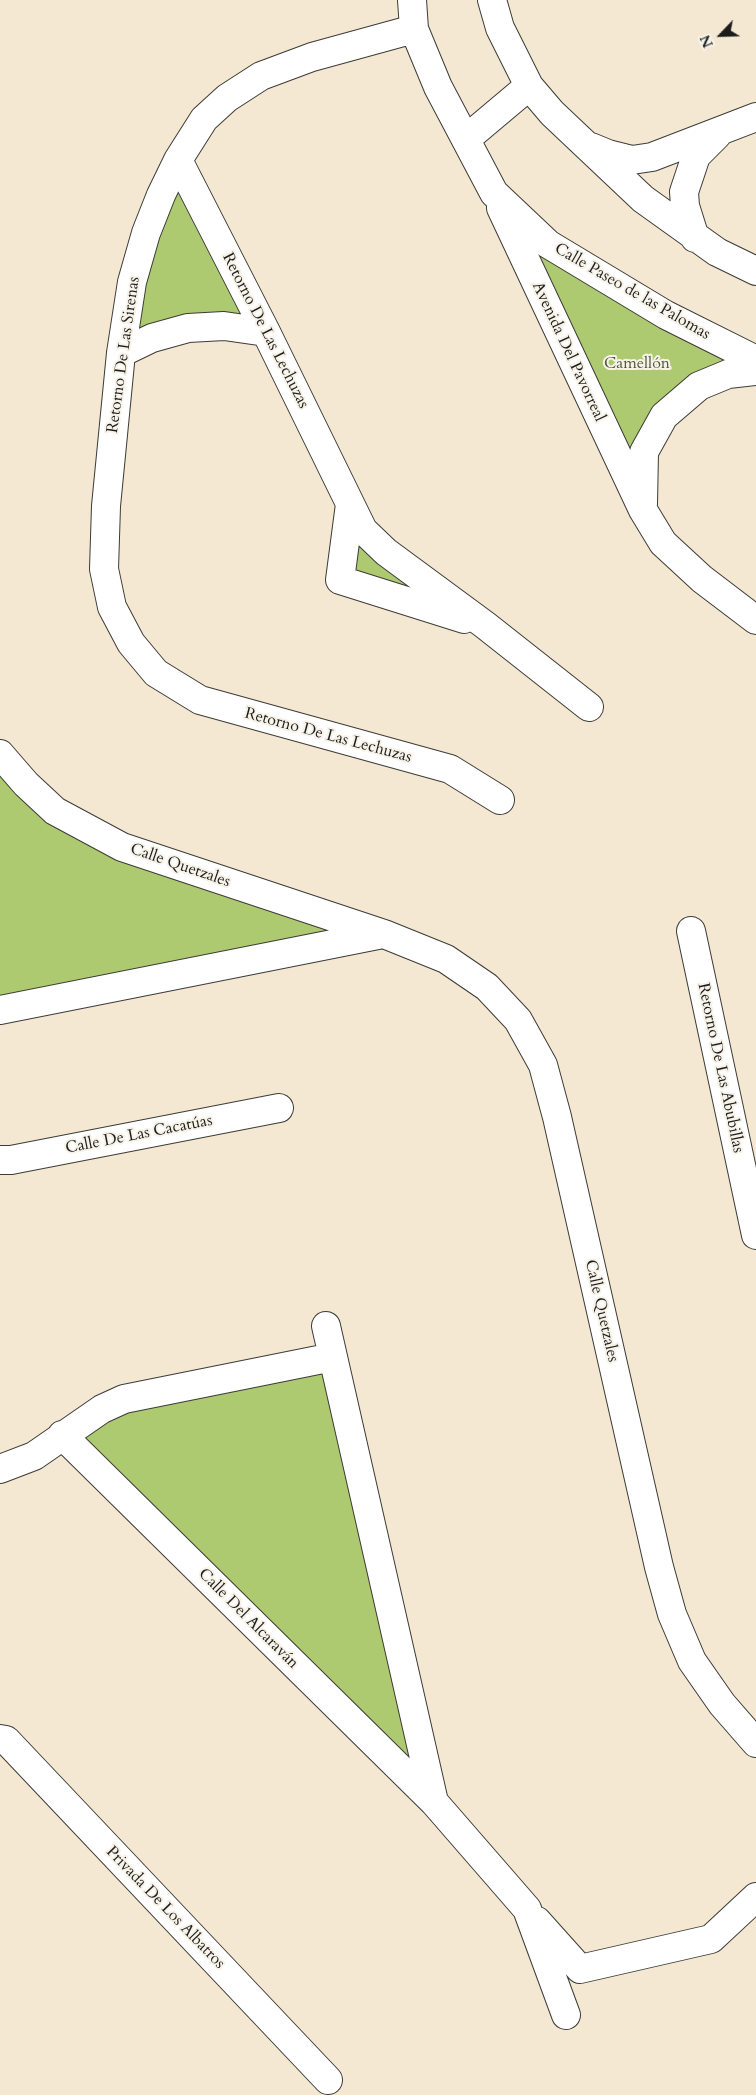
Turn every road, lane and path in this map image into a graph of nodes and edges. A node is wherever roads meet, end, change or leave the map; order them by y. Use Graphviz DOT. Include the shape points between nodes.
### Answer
graph roads {
  1 [pos="412,0"];
  2 [pos="492,0"];
  3 [pos="414,29"];
  4 [pos="529,86"];
  5 [pos="756,117"];
  6 [pos="722,131"];
  7 [pos="466,139"];
  8 [pos="576,139"];
  9 [pos="178,160"];
  10 [pos="494,193"];
  11 [pos="695,238"];
  12 [pos="756,271"];
  13 [pos="266,332"];
  14 [pos="121,353"];
  15 [pos="756,360"];
  16 [pos="756,371"];
  17 [pos="350,504"];
  18 [pos="643,510"];
  19 [pos="756,620"];
  20 [pos="485,626"];
  21 [pos="156,673"];
  22 [pos="589,707"];
  23 [pos="0,754"];
  24 [pos="500,800"];
  25 [pos="691,931"];
  26 [pos="384,934"];
  27 [pos="0,1010"];
  28 [pos="278,1108"];
  29 [pos="0,1160"];
  30 [pos="756,1235"];
  31 [pos="326,1326"];
  32 [pos="332,1356"];
  33 [pos="62,1435"];
  34 [pos="0,1469"];
  35 [pos="0,1739"];
  36 [pos="756,1743"];
  37 [pos="434,1802"];
  38 [pos="756,1896"];
  39 [pos="527,1909"];
  40 [pos="566,2015"];
  41 [pos="328,2080"];
  1 -- 3 [label="street, Calle Paseo de las Palomas"];
  2 -- 4 [label="street" via="500,28"];
  3 -- 7 [label="street, Calle Paseo de las Palomas" via="438,87"];
  3 -- 9 [label="street, Retorno De Las Sirenas" via="312,57 261,76 227,98 204,120"];
  4 -- 7 [label="street"];
  4 -- 8 [label="street"];
  5 -- 6 [label="street"];
  6 -- 8 [label="street" via="652,157 632,160"];
  6 -- 11 [label="street" via="696,156 684,192"];
  7 -- 10 [label="street, Calle Paseo de las Palomas"];
  8 -- 11 [label="street" via="642,199"];
  9 -- 13 [label="street, Retorno De Las Lechuzas"];
  9 -- 14 [label="street, Retorno De Las Sirenas" via="146,232 132,282"];
  10 -- 15 [label="street, Calle Paseo de las Palomas" via="548,244 666,315"];
  10 -- 18 [label="street, Avenida Del Pavorreal"];
  11 -- 12 [label="street"];
  13 -- 14 [label="street" via="224,326 188,328 152,338"];
  13 -- 17 [label="street, Retorno De Las Lechuzas"];
  14 -- 21 [label="street, Retorno De Las Sirenas" via="106,506 104,569 112,607 131,643"];
  16 -- 18 [label="street" via="728,374 699,386 664,416 644,452"];
  17 -- 20 [label="street, Retorno De Las Lechuzas" via="363,530 386,552"];
  17 -- 20 [label="street, Retorno De Las Lechuzas" via="340,580"];
  18 -- 19 [label="street, Avenida Del Pavorreal" via="663,543 702,579"];
  20 -- 22 [label="street, Retorno De Las Lechuzas"];
  21 -- 24 [label="street, Retorno De Las Lechuzas" via="200,700 450,769"];
  23 -- 26 [label="street, Calle Quetzales" via="55,811 122,847"];
  25 -- 30 [label="street, Retorno De Las Abubillas"];
  26 -- 27 [label="street"];
  26 -- 36 [label="street, Calle Quetzales" via="446,959 487,986 518,1020 543,1065 672,1614 692,1661 722,1704"];
  28 -- 29 [label="street, Calle De Las Cacatúas"];
  31 -- 32 [label="street, Calle Del Alcaraván"];
  32 -- 33 [label="street" via="124,1399"];
  32 -- 37 [label="street, Calle Del Alcaraván"];
  33 -- 34 [label="street" via="34,1456"];
  33 -- 37 [label="street, Calle Del Alcaraván"];
  35 -- 41 [label="street, Privada De Los Albatros" via="13,1747"];
  37 -- 39 [label="street, Calle Del Alcaraván"];
  38 -- 39 [label="street, Calle Del Alcaraván" via="711,1939 580,1969"];
  39 -- 40 [label="street, Calle Del Alcaraván"];
}
